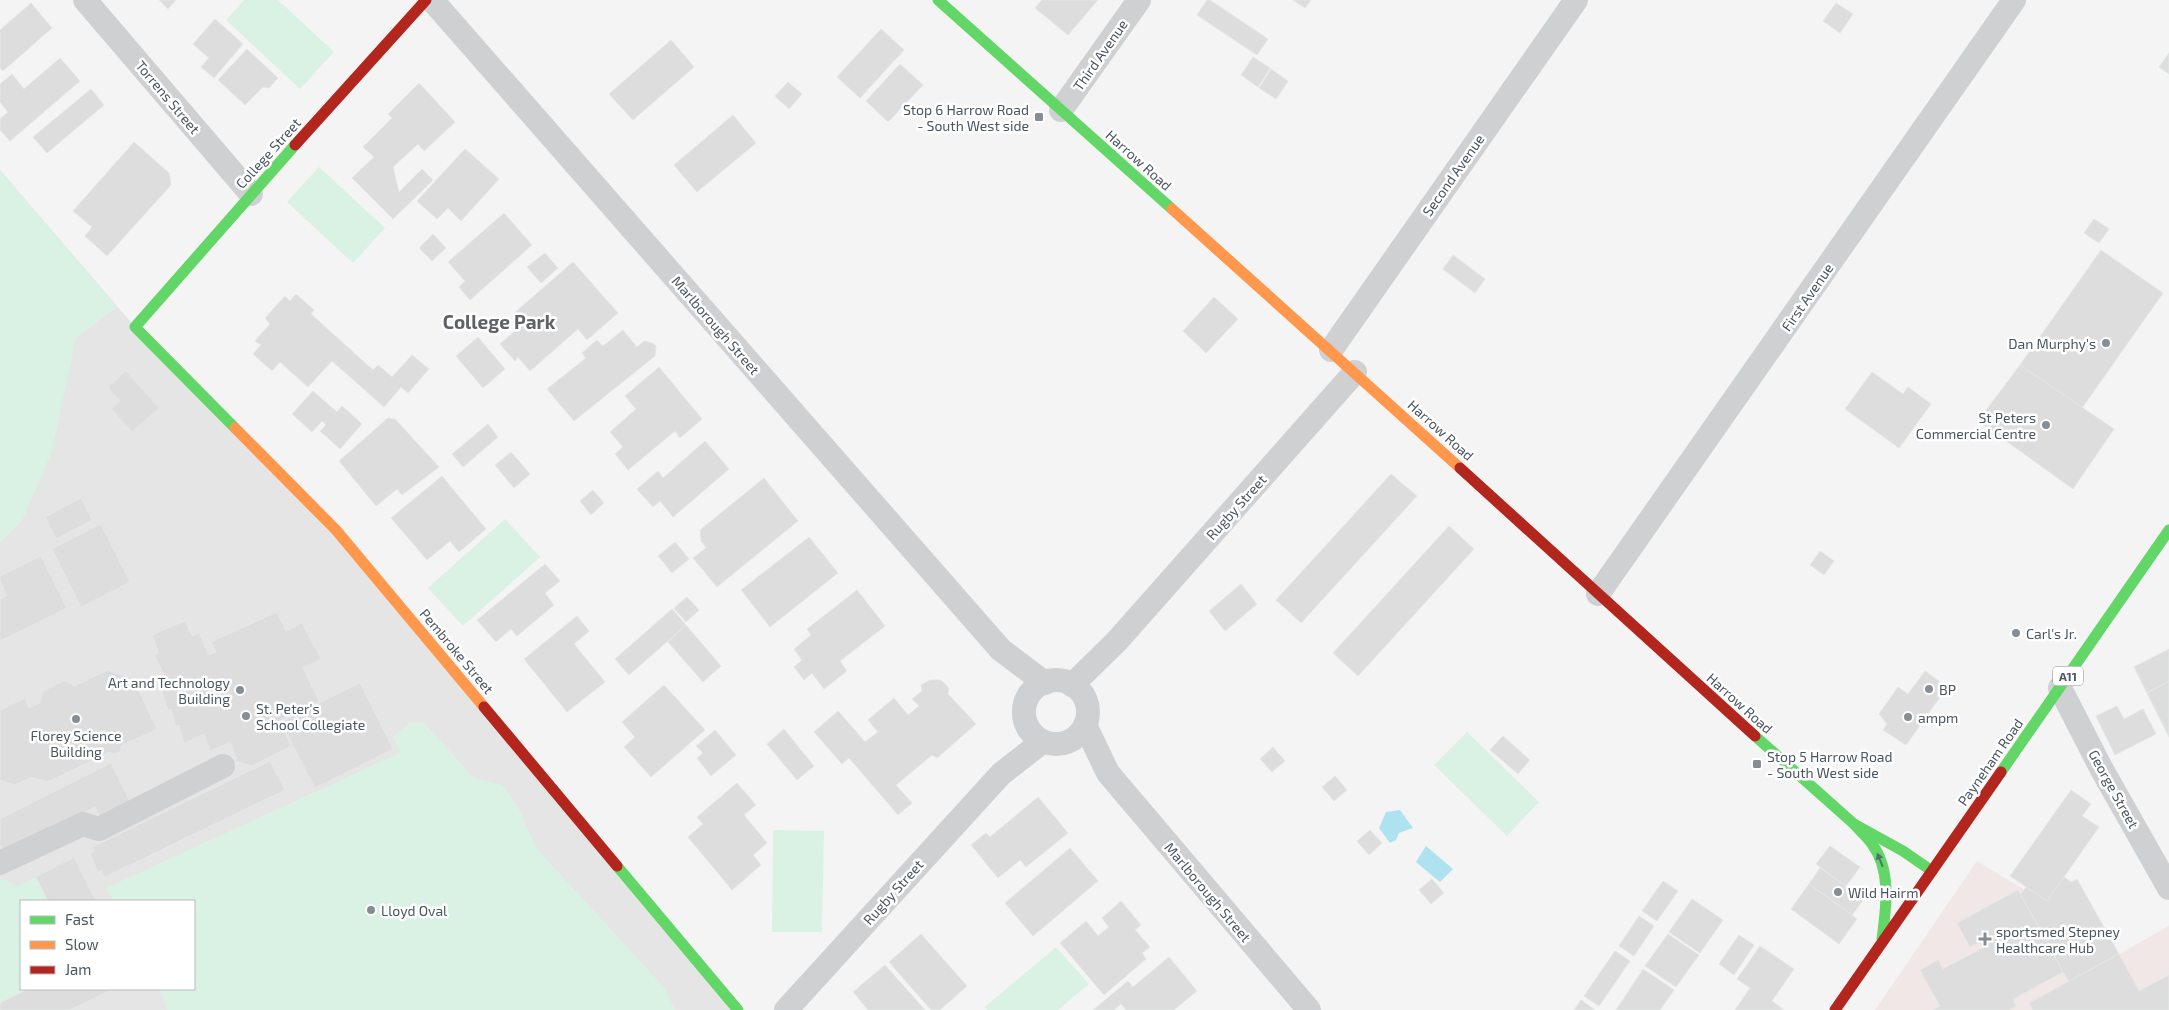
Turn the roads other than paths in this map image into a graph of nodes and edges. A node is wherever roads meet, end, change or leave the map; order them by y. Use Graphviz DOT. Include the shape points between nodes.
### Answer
graph roads {
  1 [pos="85,0"];
  2 [pos="426,0"];
  3 [pos="432,0"];
  4 [pos="938,0"];
  5 [pos="1139,0"];
  6 [pos="1576,0"];
  7 [pos="2014,0"];
  8 [pos="1061,110"];
  9 [pos="251,194"];
  10 [pos="135,327"];
  11 [pos="1331,350"];
  12 [pos="1355,372"];
  13 [pos="2169,530"];
  14 [pos="1598,594"];
  15 [pos="2060,688"];
  16 [pos="1036,690"];
  17 [pos="1078,691"];
  18 [pos="1085,726"];
  19 [pos="1043,738"];
  20 [pos="222,766"];
  21 [pos="1108,773"];
  22 [pos="1854,824"];
  23 [pos="0,864"];
  24 [pos="1932,871"];
  25 [pos="2169,888"];
  26 [pos="1882,943"];
  27 [pos="738,1010"];
  28 [pos="786,1010"];
  29 [pos="1309,1010"];
  30 [pos="1835,1010"];
  1 -- 9 [label="street, Torrens Street"];
  2 -- 9 [label="street, College Street"];
  3 -- 16 [label="street, Marlborough Street"];
  4 -- 8 [label="street, Harrow Road"];
  5 -- 8 [label="street, Third Avenue"];
  6 -- 11 [label="street, Second Avenue"];
  7 -- 14 [label="street, First Avenue"];
  8 -- 11 [label="street, Harrow Road"];
  9 -- 10 [label="street, College Street"];
  10 -- 27 [label="street, Pembroke Street" via="336,530"];
  11 -- 12 [label="street, Harrow Road"];
  12 -- 14 [label="street, Harrow Road"];
  12 -- 17 [label="street, Rugby Street" via="1117,641"];
  13 -- 15 [label="street, Payneham Road / A11"];
  14 -- 22 [label="street, Harrow Road"];
  15 -- 24 [label="street, Payneham Road / A11"];
  15 -- 25 [label="street, George Street"];
  16 -- 17 [label="street" via="1062,681"];
  16 -- 19 [label="street" via="1024,707 1025,719"];
  17 -- 18 [label="street" via="1088,714"];
  18 -- 19 [label="street" via="1071,741"];
  18 -- 21 [label="street, Marlborough Street"];
  19 -- 21 [label="street, Marlborough Street"];
  19 -- 28 [label="street, Rugby Street" via="1001,774"];
  20 -- 23 [label="street" via="99,829 84,824"];
  21 -- 29 [label="street, Marlborough Street"];
  22 -- 24 [label="street, Harrow Road"];
  26 -- 22 [label="street, one-way" via="1886,901 1884,872 1874,847"];
  24 -- 26 [label="street, Payneham Road / A11"];
  26 -- 30 [label="street, Payneham Road / A11"];
}
